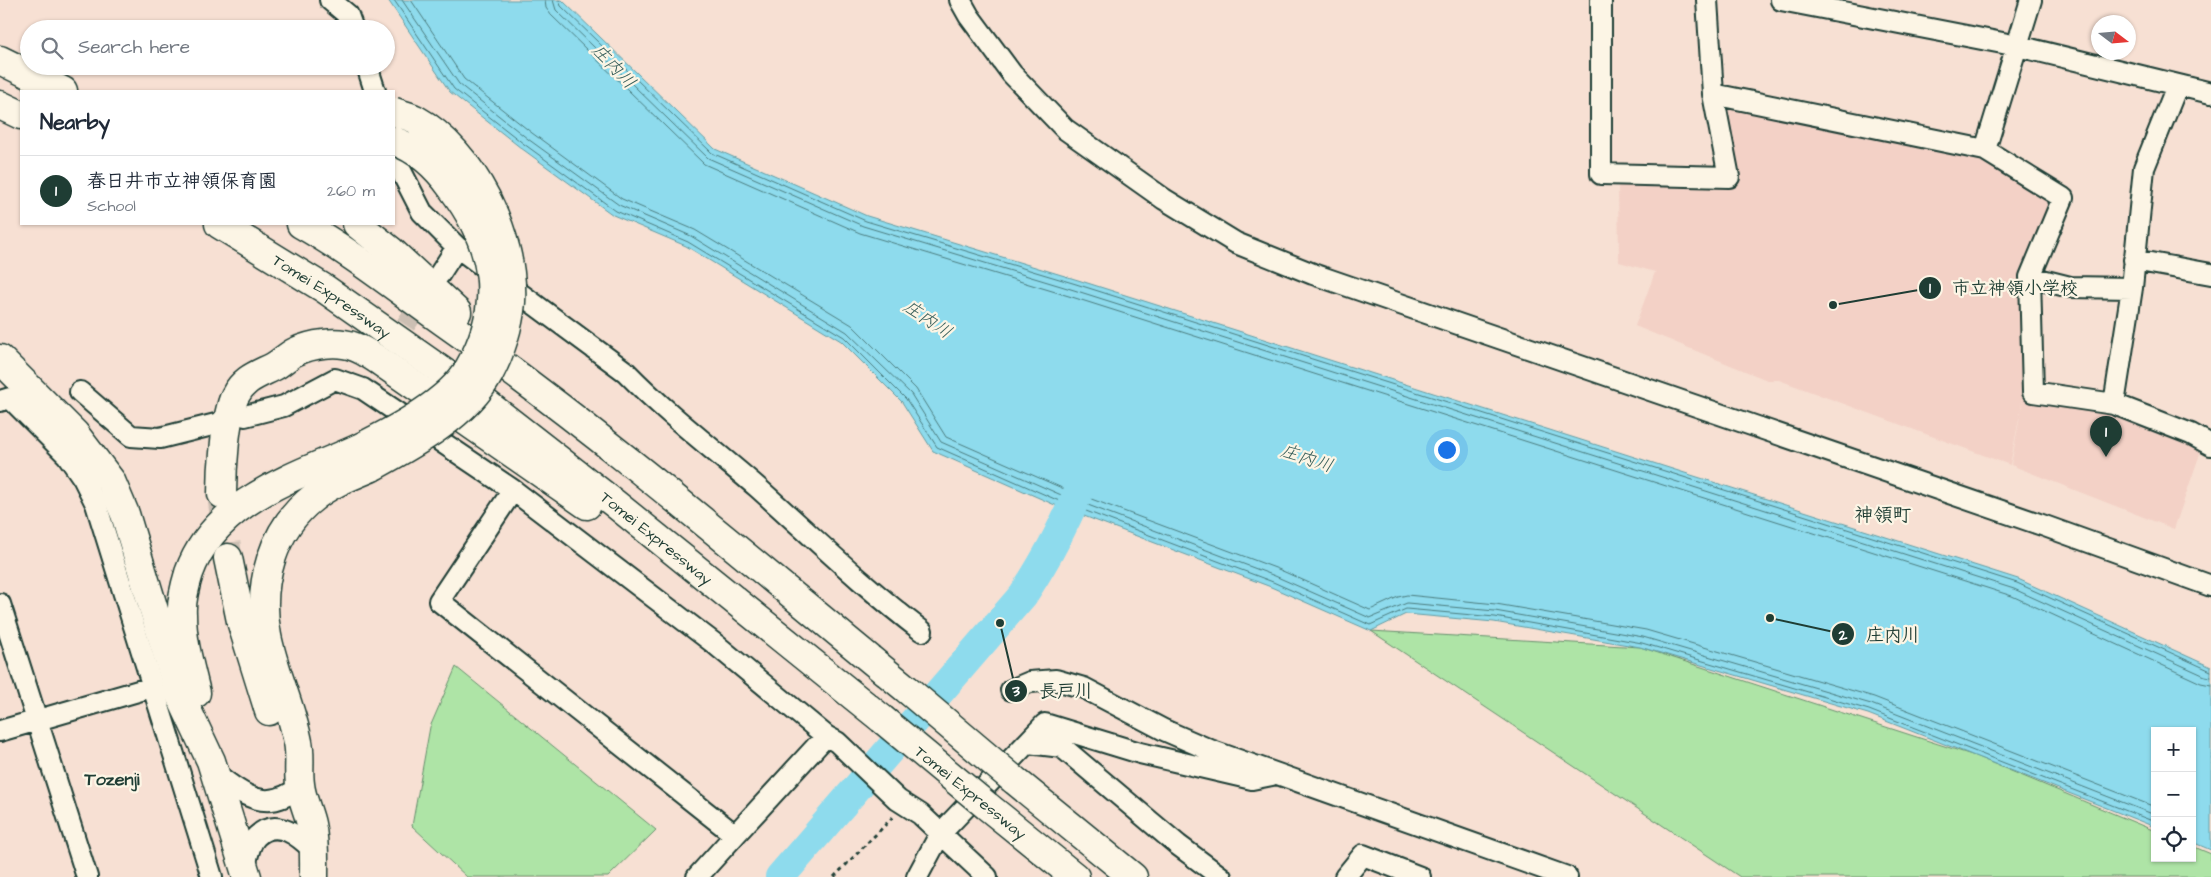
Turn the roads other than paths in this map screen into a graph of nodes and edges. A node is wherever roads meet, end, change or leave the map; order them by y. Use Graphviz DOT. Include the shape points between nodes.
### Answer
graph roads {
  1 [pos="330,0"];
  2 [pos="960,0"];
  3 [pos="1601,0"];
  4 [pos="1707,0"];
  5 [pos="1781,0"];
  6 [pos="2031,0"];
  7 [pos="350,20"];
  8 [pos="2018,46"];
  9 [pos="0,60"];
  10 [pos="20,70"];
  11 [pos="31,75"];
  12 [pos="370,75"];
  13 [pos="2177,86"];
  14 [pos="62,90"];
  15 [pos="375,90"];
  16 [pos="2211,93"];
  17 [pos="1713,94"];
  18 [pos="0,105"];
  19 [pos="395,112"];
  20 [pos="20,115"];
  21 [pos="395,141"];
  22 [pos="1985,150"];
  23 [pos="395,155"];
  24 [pos="220,225"];
  25 [pos="303,225"];
  26 [pos="358,225"];
  27 [pos="457,247"];
  28 [pos="2134,260"];
  29 [pos="2211,274"];
  30 [pos="439,275"];
  31 [pos="2030,277"];
  32 [pos="2132,288"];
  33 [pos="0,359"];
  34 [pos="375,371"];
  35 [pos="363,389"];
  36 [pos="80,392"];
  37 [pos="548,398"];
  38 [pos="0,402"];
  39 [pos="2114,404"];
  40 [pos="245,416"];
  41 [pos="216,424"];
  42 [pos="2211,445"];
  43 [pos="365,457"];
  44 [pos="513,490"];
  45 [pos="222,494"];
  46 [pos="228,558"];
  47 [pos="2211,586"];
  48 [pos="0,604"];
  49 [pos="922,631"];
  50 [pos="839,683"];
  51 [pos="152,687"];
  52 [pos="1012,690"];
  53 [pos="37,720"];
  54 [pos="0,731"];
  55 [pos="831,739"];
  56 [pos="1028,743"];
  57 [pos="213,767"];
  58 [pos="1278,774"];
  59 [pos="300,786"];
  60 [pos="940,834"];
  61 [pos="735,835"];
  62 [pos="314,864"];
  63 [pos="246,872"];
  64 [pos="87,877"];
  65 [pos="212,877"];
  66 [pos="697,877"];
  67 [pos="917,877"];
  68 [pos="987,877"];
  69 [pos="1075,877"];
  70 [pos="1133,877"];
  71 [pos="1221,877"];
  72 [pos="1345,877"];
  73 [pos="1420,877"];
  74 [pos="1567,877"];
  1 -- 7 [label="street"];
  2 -- 47 [label="street" via="1012,74 1065,129 1164,199 1236,243 1313,274"];
  3 -- 17 [label="street" via="1601,174 1729,177"];
  4 -- 17 [label="street"];
  5 -- 8 [label="street"];
  6 -- 8 [label="street"];
  8 -- 13 [label="street"];
  8 -- 22 [label="street"];
  9 -- 10 [label="highway"];
  11 -- 14 [label="highway"];
  12 -- 15 [label="street"];
  13 -- 16 [label="street"];
  13 -- 28 [label="street" via="2144,168"];
  17 -- 22 [label="street"];
  18 -- 20 [label="highway"];
  19 -- 43 [label="highway, bridge" via="415,120 442,140 466,165 488,199 502,231 511,302 505,334 489,375 469,401 414,444"];
  21 -- 43 [label="highway, bridge" via="407,145 427,160 446,180 477,225 488,254 491,302 486,329 469,369 452,389 400,426"];
  22 -- 31 [label="street" via="2063,198"];
  23 -- 27 [label="street" via="422,212"];
  24 -- 50 [label="highway, Tomei Expressway" via="325,289 469,390"];
  25 -- 37 [label="highway" via="397,288"];
  26 -- 37 [label="highway" via="508,355"];
  27 -- 30 [label="street"];
  27 -- 49 [label="street" via="626,372 650,397 883,602"];
  28 -- 29 [label="street"];
  28 -- 32 [label="street"];
  31 -- 32 [label="street" via="2070,287"];
  31 -- 39 [label="street" via="2033,392"];
  32 -- 39 [label="street"];
  33 -- 57 [label="highway" via="75,434 111,481 125,514 178,693"];
  34 -- 35 [label="street"];
  35 -- 40 [label="street" via="335,380 284,406"];
  35 -- 44 [label="street"];
  36 -- 41 [label="street" via="131,436 160,438"];
  37 -- 70 [label="highway, bridge" via="728,540"];
  38 -- 51 [label="street" via="10,398 68,455 83,478 96,504"];
  39 -- 42 [label="street" via="2192,434"];
  43 -- 57 [label="highway" via="263,492 234,509 205,540 193,562 185,586 182,613 184,641"];
  43 -- 59 [label="highway" via="298,511 284,529 268,567 263,612 267,637 298,743"];
  44 -- 55 [label="street" via="715,644"];
  44 -- 61 [label="street" via="439,601"];
  45 -- 50 [label="highway" via="230,410 241,386 296,352 323,344 354,346 422,389 782,638"];
  46 -- 59 [label="highway" via="241,621 280,747"];
  48 -- 53 [label="street"];
  50 -- 69 [label="highway, Tomei Expressway, bridge"];
  51 -- 53 [label="street"];
  51 -- 65 [label="street"];
  52 -- 58 [label="street" via="1030,682 1056,680 1084,688 1164,730"];
  53 -- 54 [label="street"];
  53 -- 64 [label="street"];
  55 -- 60 [label="street"];
  55 -- 61 [label="street"];
  56 -- 58 [label="street" via="1045,724 1140,753 1252,779"];
  56 -- 60 [label="street"];
  56 -- 71 [label="street" via="1062,746 1178,845"];
  57 -- 59 [label="street" via="235,790 258,800 280,799"];
  57 -- 63 [label="highway"];
  58 -- 74 [label="street"];
  59 -- 62 [label="highway" via="312,826"];
  60 -- 67 [label="street"];
  60 -- 68 [label="street"];
  61 -- 66 [label="street"];
  62 -- 63 [label="street" via="299,836 277,828 256,836 250,847"];
  72 -- 73 [label="street" via="1363,855"];
}
